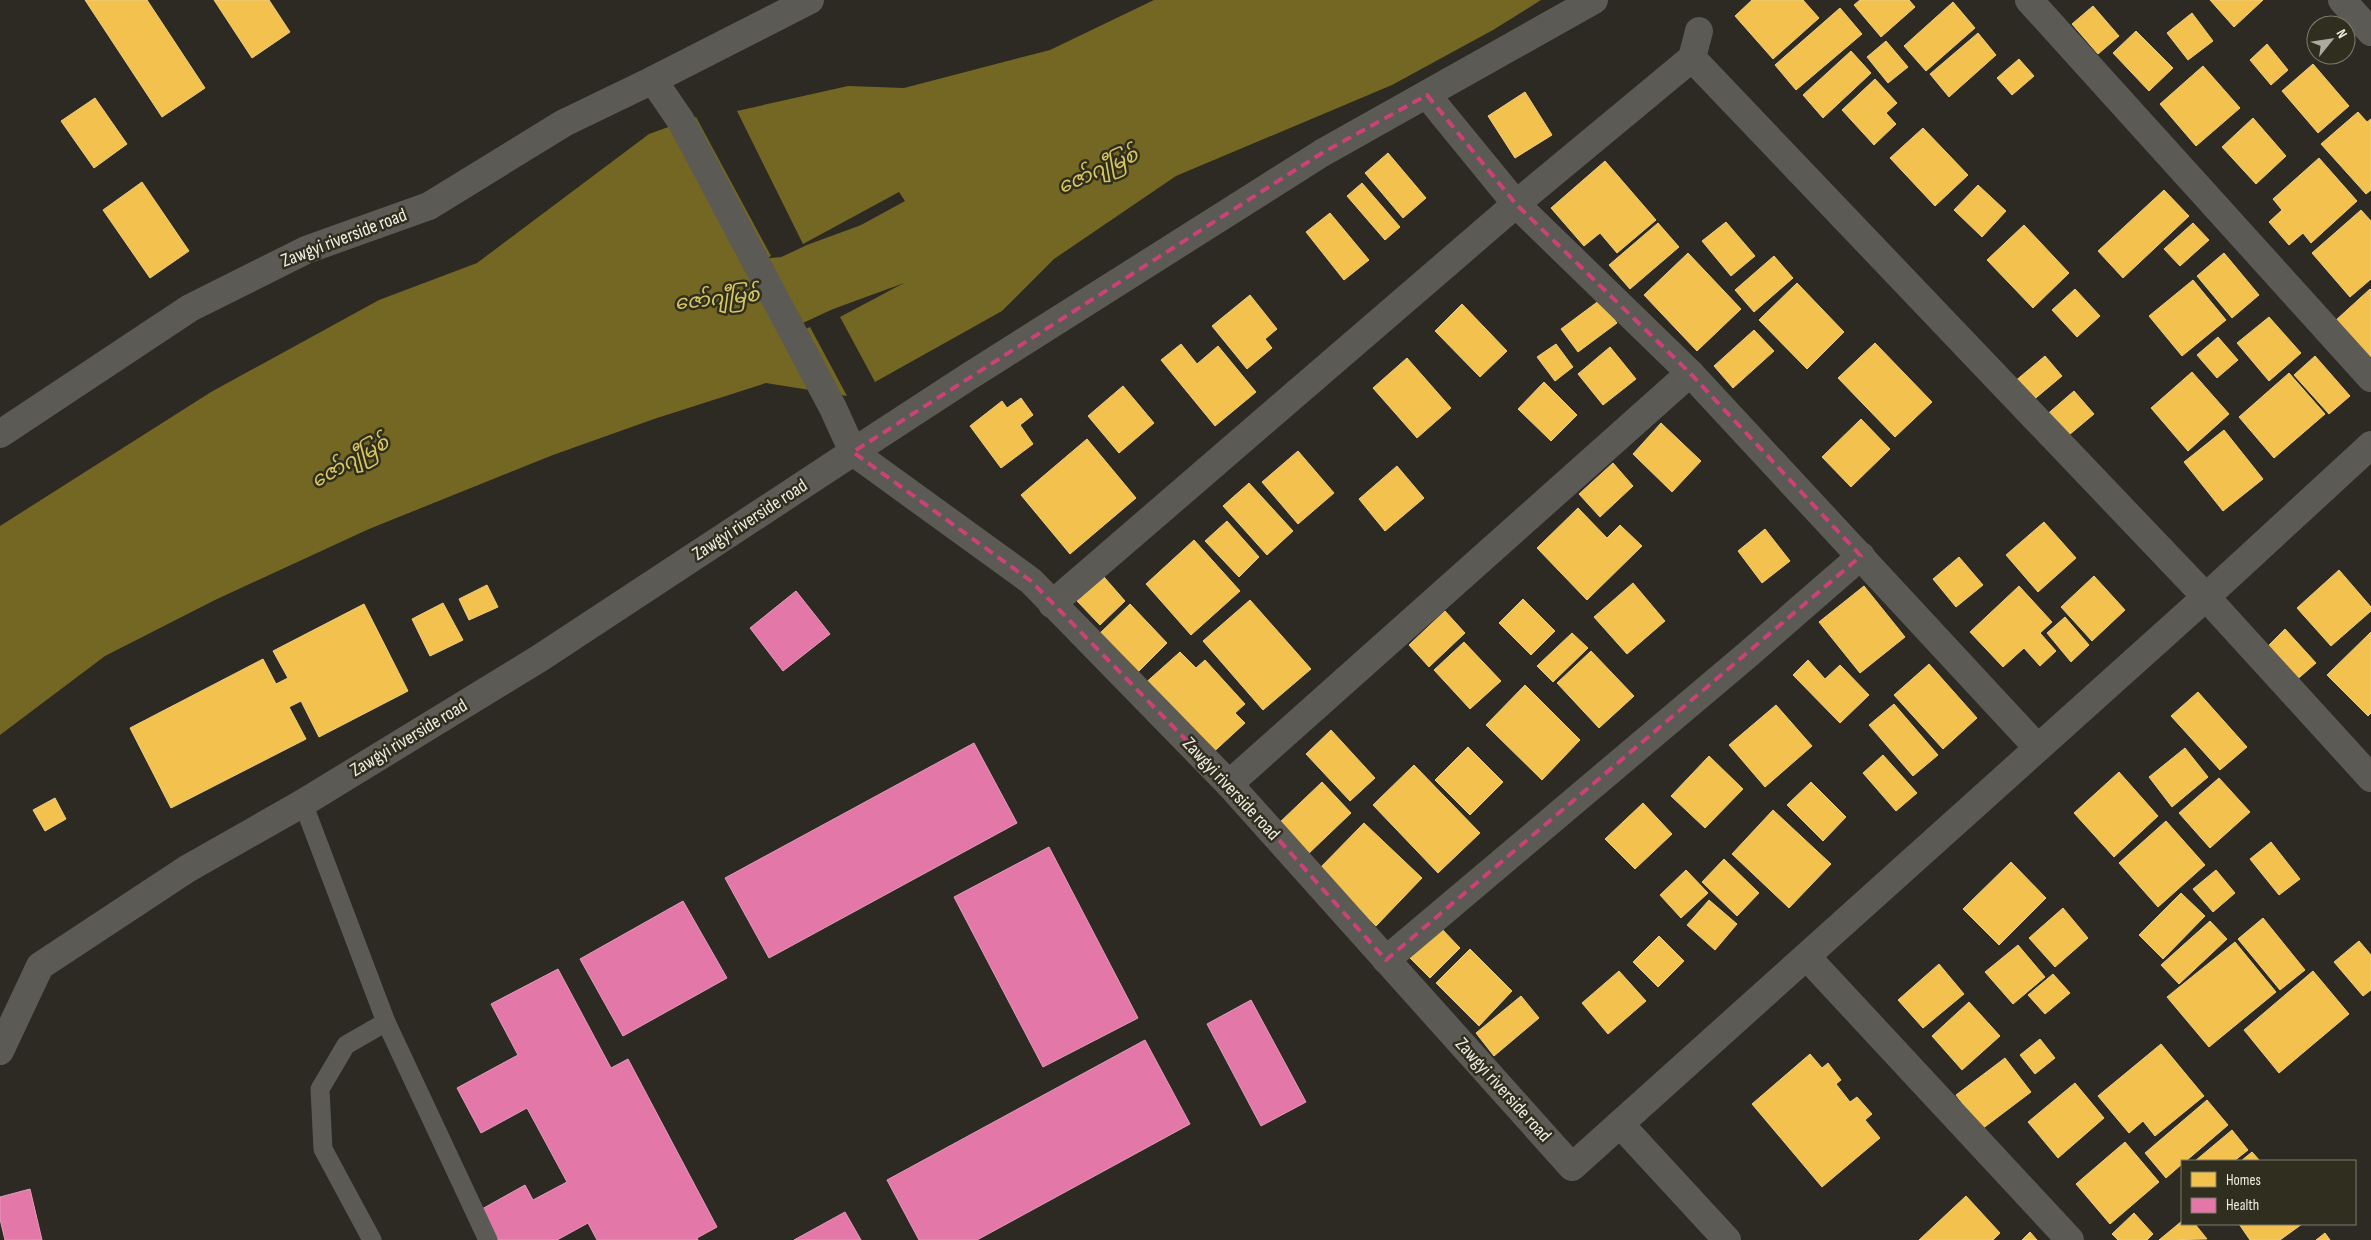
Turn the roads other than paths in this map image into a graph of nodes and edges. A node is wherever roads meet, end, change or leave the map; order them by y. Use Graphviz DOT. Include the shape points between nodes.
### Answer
graph roads {
  1 [pos="810,0"];
  2 [pos="1594,0"];
  3 [pos="2028,0"];
  4 [pos="2342,0"];
  5 [pos="1699,31"];
  6 [pos="2371,32"];
  7 [pos="1692,58"];
  8 [pos="653,80"];
  9 [pos="1427,96"];
  10 [pos="1516,204"];
  11 [pos="1690,373"];
  12 [pos="2371,378"];
  13 [pos="0,434"];
  14 [pos="2371,445"];
  15 [pos="853,452"];
  16 [pos="1861,556"];
  17 [pos="2206,597"];
  18 [pos="1052,604"];
  19 [pos="2037,747"];
  20 [pos="2371,778"];
  21 [pos="1229,784"];
  22 [pos="303,803"];
  23 [pos="1807,957"];
  24 [pos="1386,960"];
  25 [pos="386,1022"];
  26 [pos="0,1051"];
  27 [pos="1620,1124"];
  28 [pos="372,1240"];
  29 [pos="488,1240"];
  30 [pos="1727,1240"];
  31 [pos="2070,1240"];
  1 -- 8 [label="street, Zawgyi riverside road"];
  2 -- 9 [label="street"];
  3 -- 12 [label="street"];
  4 -- 6 [label="street"];
  5 -- 7 [label="street"];
  7 -- 10 [label="street"];
  7 -- 17 [label="street"];
  8 -- 13 [label="street, Zawgyi riverside road" via="564,123 428,206 306,250 190,308"];
  8 -- 15 [label="street, Zawgyi riverside road" via="681,121"];
  9 -- 10 [label="street"];
  9 -- 15 [label="street" via="1322,153"];
  10 -- 11 [label="street"];
  10 -- 18 [label="street"];
  11 -- 16 [label="street"];
  11 -- 21 [label="street"];
  14 -- 17 [label="street"];
  15 -- 18 [label="street, Zawgyi riverside road" via="1031,581"];
  15 -- 22 [label="street, Zawgyi riverside road" via="540,658"];
  16 -- 19 [label="street"];
  16 -- 24 [label="street"];
  17 -- 19 [label="street"];
  17 -- 20 [label="street"];
  18 -- 21 [label="street, Zawgyi riverside road"];
  19 -- 23 [label="street"];
  21 -- 24 [label="street, Zawgyi riverside road"];
  22 -- 25 [label="lane"];
  22 -- 26 [label="street, Zawgyi riverside road" via="187,869 40,966"];
  23 -- 27 [label="street"];
  23 -- 31 [label="street"];
  24 -- 27 [label="street, Zawgyi riverside road" via="1572,1167"];
  25 -- 28 [label="lane" via="346,1045 320,1089 323,1149"];
  25 -- 29 [label="lane"];
  27 -- 30 [label="street"];
}
